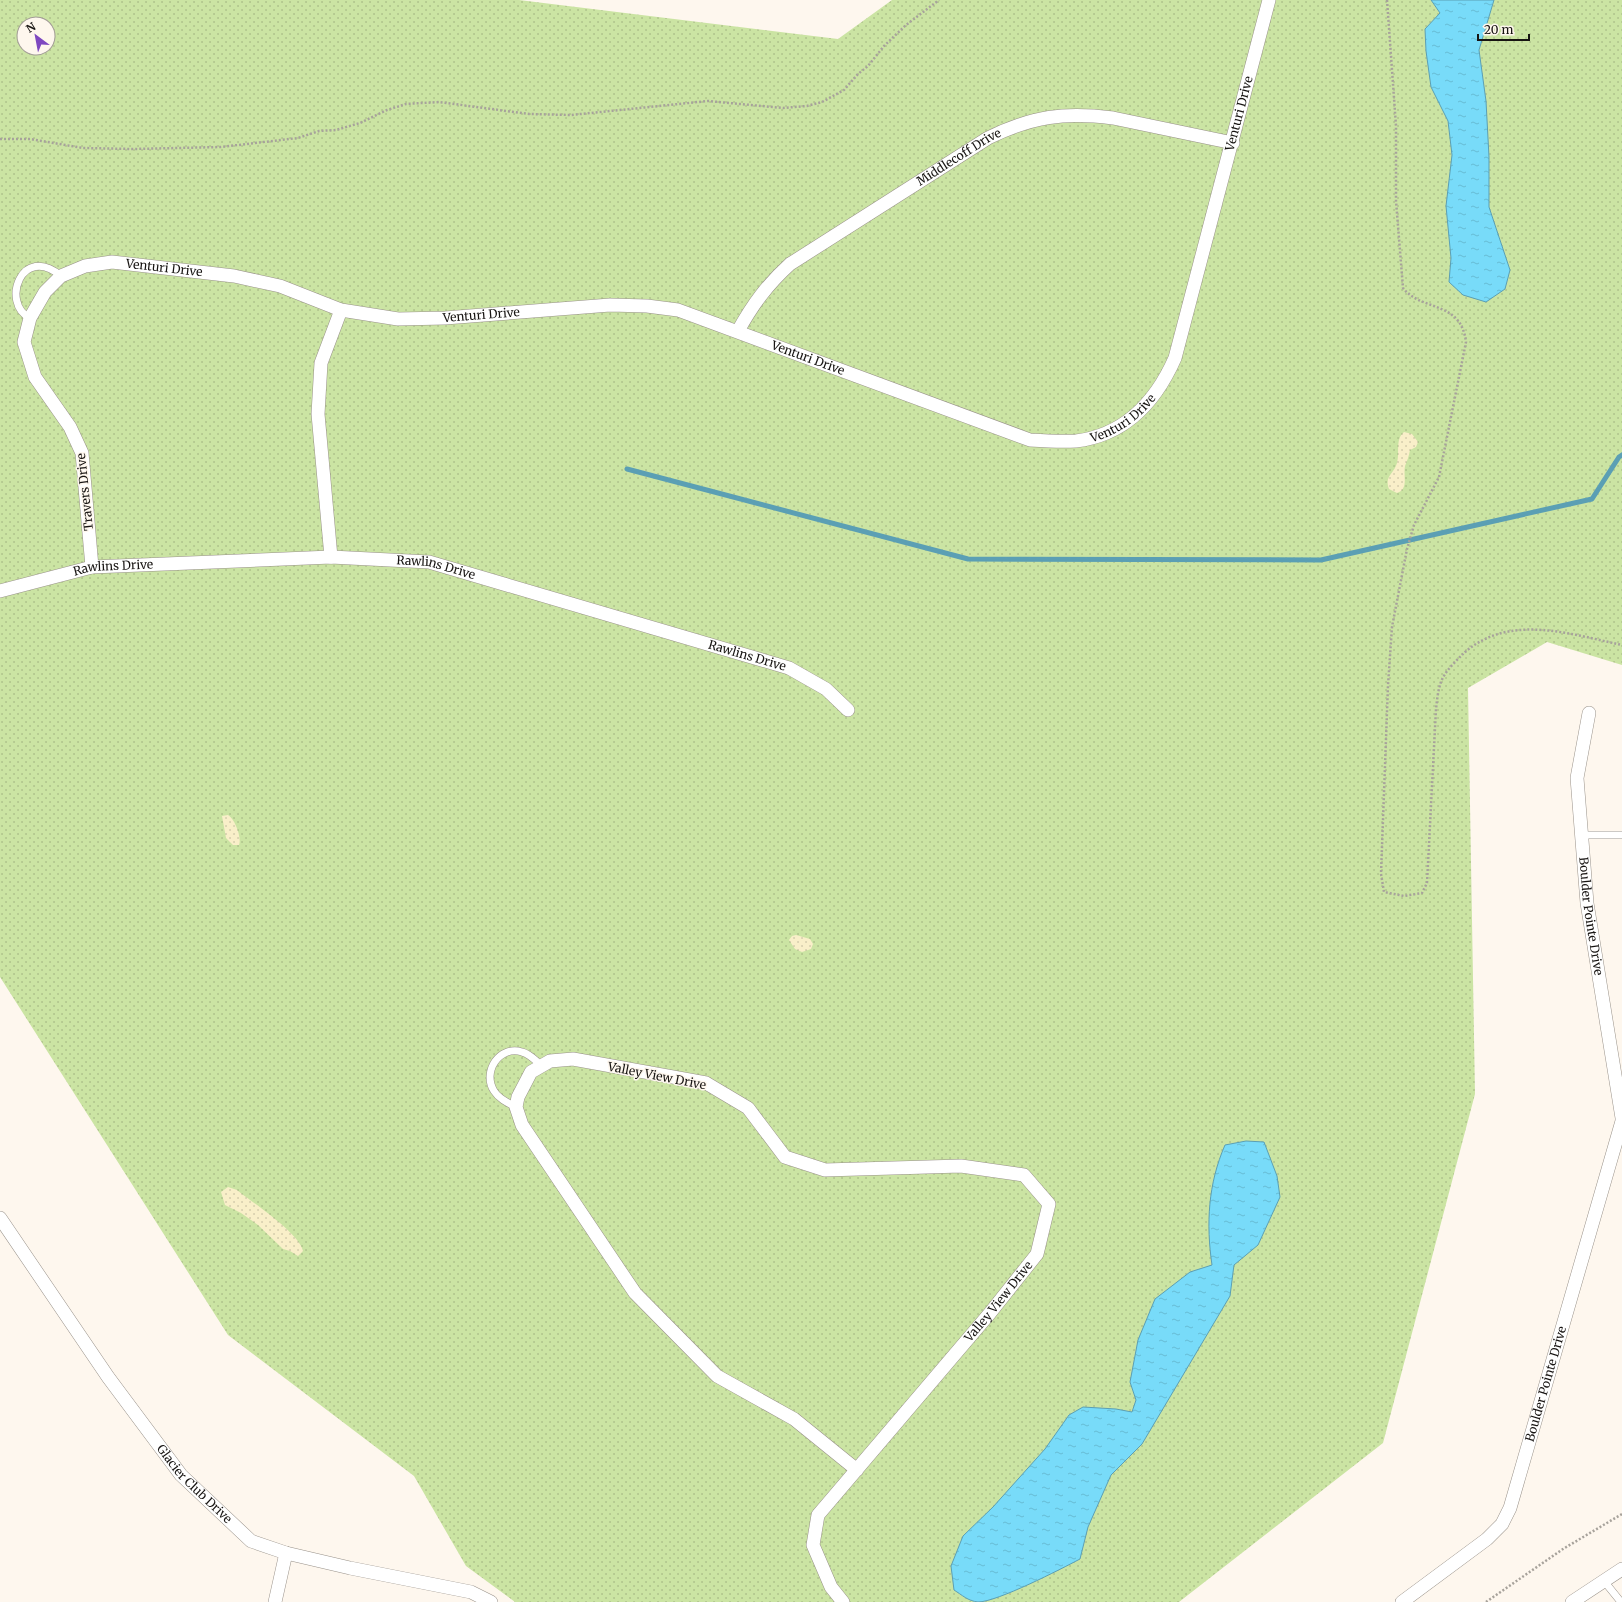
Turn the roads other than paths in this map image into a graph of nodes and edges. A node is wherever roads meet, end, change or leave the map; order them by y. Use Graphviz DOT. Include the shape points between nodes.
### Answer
graph roads {
  1 [pos="1269,0"];
  2 [pos="1233,144"];
  3 [pos="61,276"];
  4 [pos="45,292"];
  5 [pos="341,310"];
  6 [pos="30,318"];
  7 [pos="738,331"];
  8 [pos="331,557"];
  9 [pos="92,567"];
  10 [pos="0,591"];
  11 [pos="848,710"];
  12 [pos="1589,713"];
  13 [pos="1582,835"];
  14 [pos="1622,835"];
  15 [pos="542,1066"];
  16 [pos="516,1107"];
  17 [pos="1622,1120"];
  18 [pos="0,1218"];
  19 [pos="857,1470"];
  20 [pos="286,1552"];
  21 [pos="1622,1569"];
  22 [pos="1604,1581"];
  23 [pos="275,1602"];
  24 [pos="492,1602"];
  25 [pos="843,1602"];
  26 [pos="1402,1602"];
  27 [pos="1572,1602"];
  28 [pos="1621,1602"];
  1 -- 2 [label="street, Venturi Drive"];
  2 -- 7 [label="street, Middlecoff Drive" via="1094,116 1061,116 1015,125 988,138 790,264 771,281 754,302"];
  2 -- 7 [label="street, Venturi Drive" via="1175,358 1166,380 1153,399 1138,413 1122,425 1097,435 1077,441 1030,440"];
  3 -- 4 [label="street, Venturi Drive"];
  3 -- 5 [label="street, Venturi Drive" via="85,266 112,262 234,276 280,286"];
  3 -- 6 [label="lane" via="52,268 43,265 28,267 16,276 12,284 11,302 16,310"];
  4 -- 6 [label="street, Travers Drive"];
  5 -- 7 [label="street, Venturi Drive" via="398,319 647,306 678,310"];
  5 -- 8 [label="street" via="321,363 318,414"];
  6 -- 9 [label="street, Travers Drive" via="24,342 35,377 70,427 82,453"];
  8 -- 9 [label="street, Rawlins Drive"];
  8 -- 11 [label="street, Rawlins Drive" via="429,562 647,625 789,668 826,689"];
  9 -- 10 [label="street, Rawlins Drive"];
  12 -- 13 [label="street, Boulder Pointe Drive" via="1577,778"];
  13 -- 14 [label="lane"];
  13 -- 17 [label="street, Boulder Pointe Drive" via="1587,903"];
  15 -- 16 [label="street, Valley View Drive" via="531,1072 518,1097"];
  15 -- 16 [label="lane" via="528,1054 512,1051 497,1059 492,1066 490,1075 494,1092"];
  15 -- 19 [label="street, Valley View Drive" via="550,1061 573,1059 706,1083 748,1108 785,1157 825,1170 961,1166 1024,1175 1049,1204 1037,1254"];
  16 -- 19 [label="street" via="522,1125 635,1293 717,1376 794,1419"];
  17 -- 26 [label="street, Boulder Pointe Drive" via="1510,1508 1502,1524 1487,1539"];
  18 -- 20 [label="street, Glacier Club Drive" via="108,1376 181,1475 251,1542"];
  19 -- 25 [label="street, Valley View Drive" via="818,1515 813,1545 831,1588"];
  20 -- 23 [label="street"];
  20 -- 24 [label="street, Glacier Club Drive" via="471,1592"];
  21 -- 22 [label="street"];
  22 -- 27 [label="street"];
  22 -- 28 [label="lane"];
}
